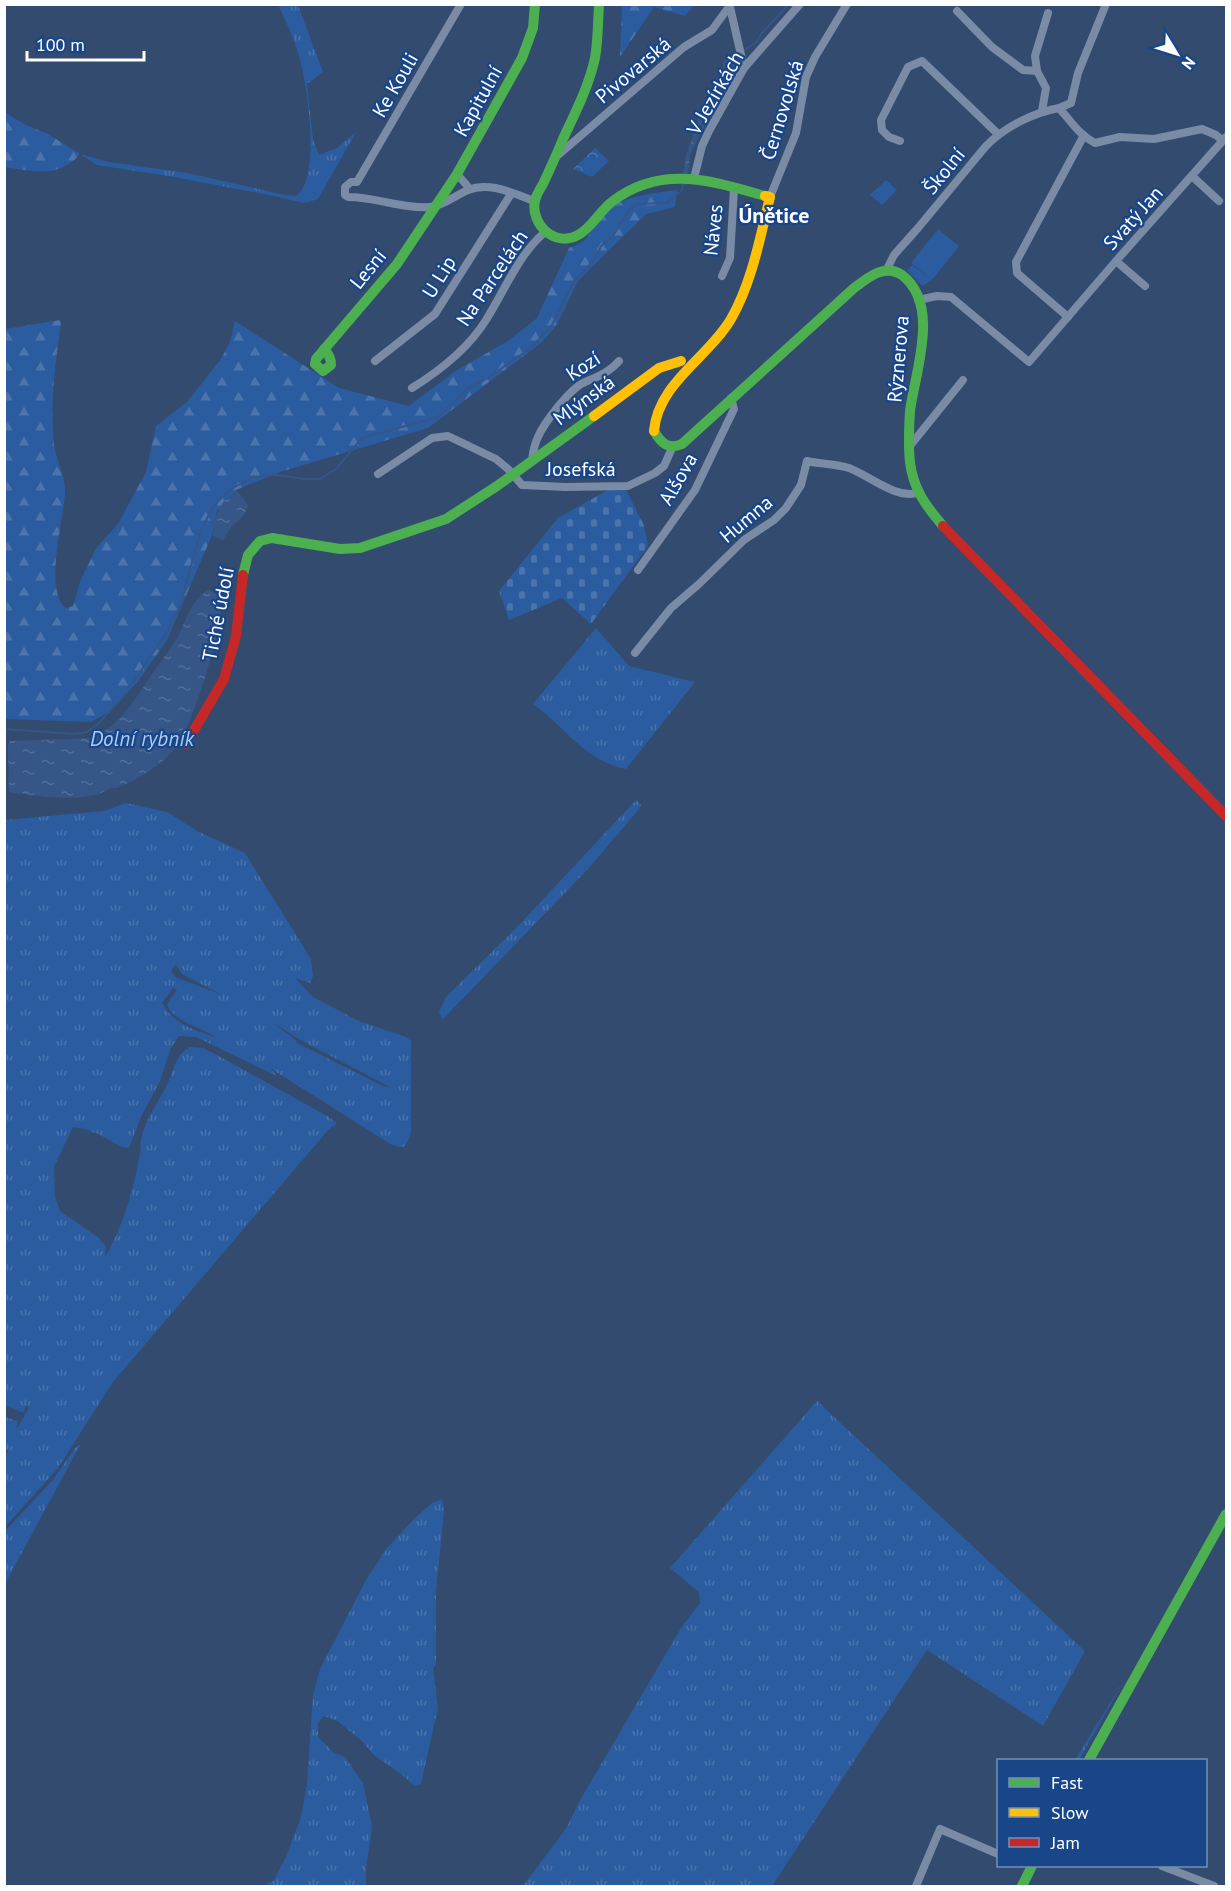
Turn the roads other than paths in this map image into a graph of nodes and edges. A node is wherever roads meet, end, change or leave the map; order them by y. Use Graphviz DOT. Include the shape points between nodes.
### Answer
graph roads {
  1 [pos="461,4"];
  2 [pos="535,4"];
  3 [pos="599,4"];
  4 [pos="800,4"];
  5 [pos="847,4"];
  6 [pos="1106,4"];
  7 [pos="731,6"];
  8 [pos="957,11"];
  9 [pos="1048,13"];
  10 [pos="744,66"];
  11 [pos="1037,71"];
  12 [pos="1059,108"];
  13 [pos="1042,111"];
  14 [pos="998,134"];
  15 [pos="1083,137"];
  16 [pos="1225,139"];
  17 [pos="900,141"];
  18 [pos="555,158"];
  19 [pos="457,174"];
  20 [pos="1192,176"];
  21 [pos="694,178"];
  22 [pos="357,182"];
  23 [pos="734,188"];
  24 [pos="470,189"];
  25 [pos="511,194"];
  26 [pos="361,197"];
  27 [pos="770,197"];
  28 [pos="535,201"];
  29 [pos="1219,201"];
  30 [pos="434,207"];
  31 [pos="545,232"];
  32 [pos="1116,261"];
  33 [pos="887,269"];
  34 [pos="722,276"];
  35 [pos="1145,286"];
  36 [pos="918,300"];
  37 [pos="1068,317"];
  38 [pos="324,350"];
  39 [pos="375,361"];
  40 [pos="619,361"];
  41 [pos="681,361"];
  42 [pos="963,380"];
  43 [pos="412,388"];
  44 [pos="731,398"];
  45 [pos="673,447"];
  46 [pos="909,447"];
  47 [pos="532,460"];
  48 [pos="378,474"];
  49 [pos="512,475"];
  50 [pos="918,493"];
  51 [pos="638,570"];
  52 [pos="635,653"];
  53 [pos="186,744"];
  54 [pos="1227,816"];
  55 [pos="1227,1514"];
  56 [pos="1090,1759"];
  57 [pos="997,1853"];
  58 [pos="1030,1867"];
  59 [pos="1164,1867"];
  60 [pos="916,1887"];
  61 [pos="1022,1887"];
  62 [pos="1214,1887"];
  1 -- 22 [label="street, Ke Kouli"];
  2 -- 19 [label="street, Kapitulní" via="522,58"];
  3 -- 18 [label="street" via="595,58"];
  4 -- 10 [label="street, V Jezírkách"];
  5 -- 27 [label="street, Černovolská" via="806,77 796,133"];
  6 -- 12 [label="street" via="1078,73 1071,103"];
  7 -- 10 [label="street"];
  7 -- 18 [label="street, Pivovarská" via="712,30 684,47"];
  8 -- 11 [label="street" via="992,47 1023,70"];
  9 -- 11 [label="street" via="1035,56"];
  10 -- 21 [label="street, V Jezírkách" via="702,146"];
  11 -- 13 [label="street" via="1046,88"];
  12 -- 13 [label="street"];
  12 -- 15 [label="street"];
  13 -- 14 [label="street, Školní"];
  14 -- 17 [label="street" via="922,61 908,67 881,120 882,130"];
  14 -- 33 [label="street, Školní" via="894,255"];
  15 -- 16 [label="street, Svatý Jan" via="1095,143 1120,137 1154,139 1202,129"];
  15 -- 37 [label="street" via="1016,262 1017,273"];
  16 -- 20 [label="street, Svatý Jan"];
  18 -- 28 [label="street"];
  19 -- 24 [label="street"];
  19 -- 30 [label="street, Kapitulní"];
  20 -- 29 [label="street"];
  20 -- 32 [label="street, Svatý Jan"];
  21 -- 23 [label="street"];
  21 -- 31 [label="street" via="633,188 605,206 575,237 558,239"];
  22 -- 26 [label="street"];
  22 -- 26 [label="street, Ke Kouli" via="351,182 344,191 348,197"];
  23 -- 27 [label="street"];
  23 -- 34 [label="street, Náves" via="730,258"];
  24 -- 25 [label="street" via="491,186"];
  24 -- 30 [label="street"];
  25 -- 28 [label="street"];
  25 -- 39 [label="street, U Lip" via="435,314"];
  26 -- 30 [label="street" via="410,208"];
  27 -- 45 [label="street" via="746,286 733,314 672,387 657,416 655,435"];
  28 -- 31 [label="street" via="535,212"];
  30 -- 38 [label="street, Lesní" via="397,264"];
  31 -- 43 [label="street, Na Parcelách" via="531,243 485,322 466,345 440,370"];
  32 -- 35 [label="street"];
  32 -- 37 [label="street, Svatý Jan"];
  33 -- 36 [label="street, Rýznerova" via="902,275"];
  33 -- 44 [label="street" via="875,271 853,289"];
  36 -- 37 [label="street, Svatý Jan" via="951,297 1029,362"];
  36 -- 46 [label="street, Rýznerova" via="923,316"];
  40 -- 47 [label="street, Kozí" via="570,394 538,435"];
  41 -- 47 [label="street, Mlýnská" via="659,368"];
  42 -- 46 [label="street"];
  44 -- 45 [label="street" via="682,444"];
  44 -- 51 [label="street, Alšova" via="734,409 695,489"];
  45 -- 49 [label="street, Josefská" via="664,466 628,486 522,485"];
  46 -- 50 [label="street, Rýznerova"];
  47 -- 49 [label="street, Mlýnská"];
  48 -- 49 [label="street, Josefská" via="432,438 448,436 496,459"];
  49 -- 53 [label="street, Tiché údolí" via="446,519 366,546 340,549 272,538 260,541 248,555 243,573 236,636 224,679"];
  50 -- 52 [label="street, Humna" via="893,490 848,468 807,461 801,485 786,508 744,540 671,608"];
  50 -- 54 [label="street, Rýznerova" via="943,526"];
  55 -- 56 [label="street"];
  57 -- 60 [label="street" via="940,1829"];
  58 -- 61 [label="street"];
  59 -- 62 [label="street"];
}
